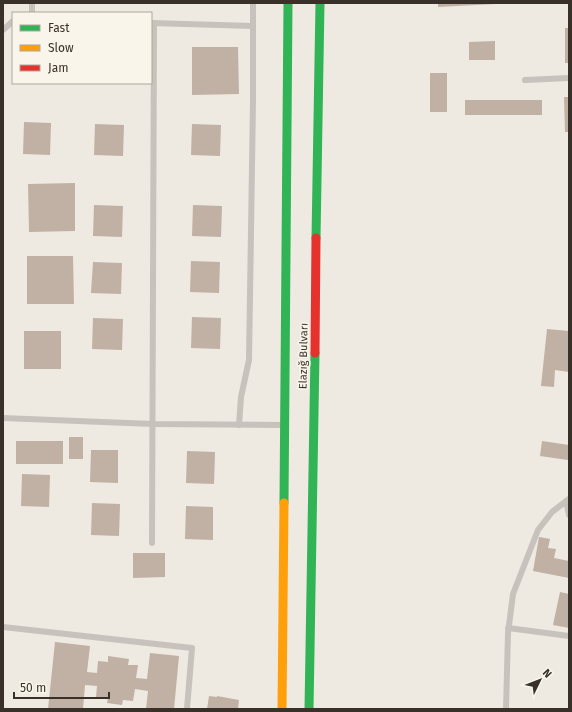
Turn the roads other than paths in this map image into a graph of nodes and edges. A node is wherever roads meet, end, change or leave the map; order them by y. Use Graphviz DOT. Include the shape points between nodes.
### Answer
graph roads {
  1 [pos="253,3"];
  2 [pos="288,3"];
  3 [pos="320,3"];
  4 [pos="12,21"];
  5 [pos="152,23"];
  6 [pos="253,26"];
  7 [pos="3,30"];
  8 [pos="569,78"];
  9 [pos="525,80"];
  10 [pos="3,418"];
  11 [pos="152,424"];
  12 [pos="239,425"];
  13 [pos="283,425"];
  14 [pos="568,500"];
  15 [pos="569,515"];
  16 [pos="152,543"];
  17 [pos="3,627"];
  18 [pos="508,628"];
  19 [pos="569,636"];
  20 [pos="187,709"];
  21 [pos="282,709"];
  22 [pos="308,709"];
  23 [pos="506,709"];
  1 -- 6 [label="lane"];
  2 -- 13 [label="main road, Elazığ Bulvarı"];
  3 -- 22 [label="main road, Elazığ Bulvarı"];
  4 -- 7 [label="lane"];
  5 -- 6 [label="lane"];
  5 -- 11 [label="lane"];
  6 -- 12 [label="lane" via="249,360 241,397"];
  8 -- 9 [label="lane"];
  10 -- 11 [label="lane"];
  11 -- 12 [label="lane"];
  11 -- 16 [label="lane"];
  12 -- 13 [label="lane"];
  13 -- 21 [label="main road, Elazığ Bulvarı"];
  14 -- 15 [label="lane"];
  14 -- 18 [label="lane" via="552,512 538,530 513,594"];
  17 -- 20 [label="lane" via="192,648"];
  18 -- 19 [label="lane"];
  18 -- 23 [label="lane"];
}
